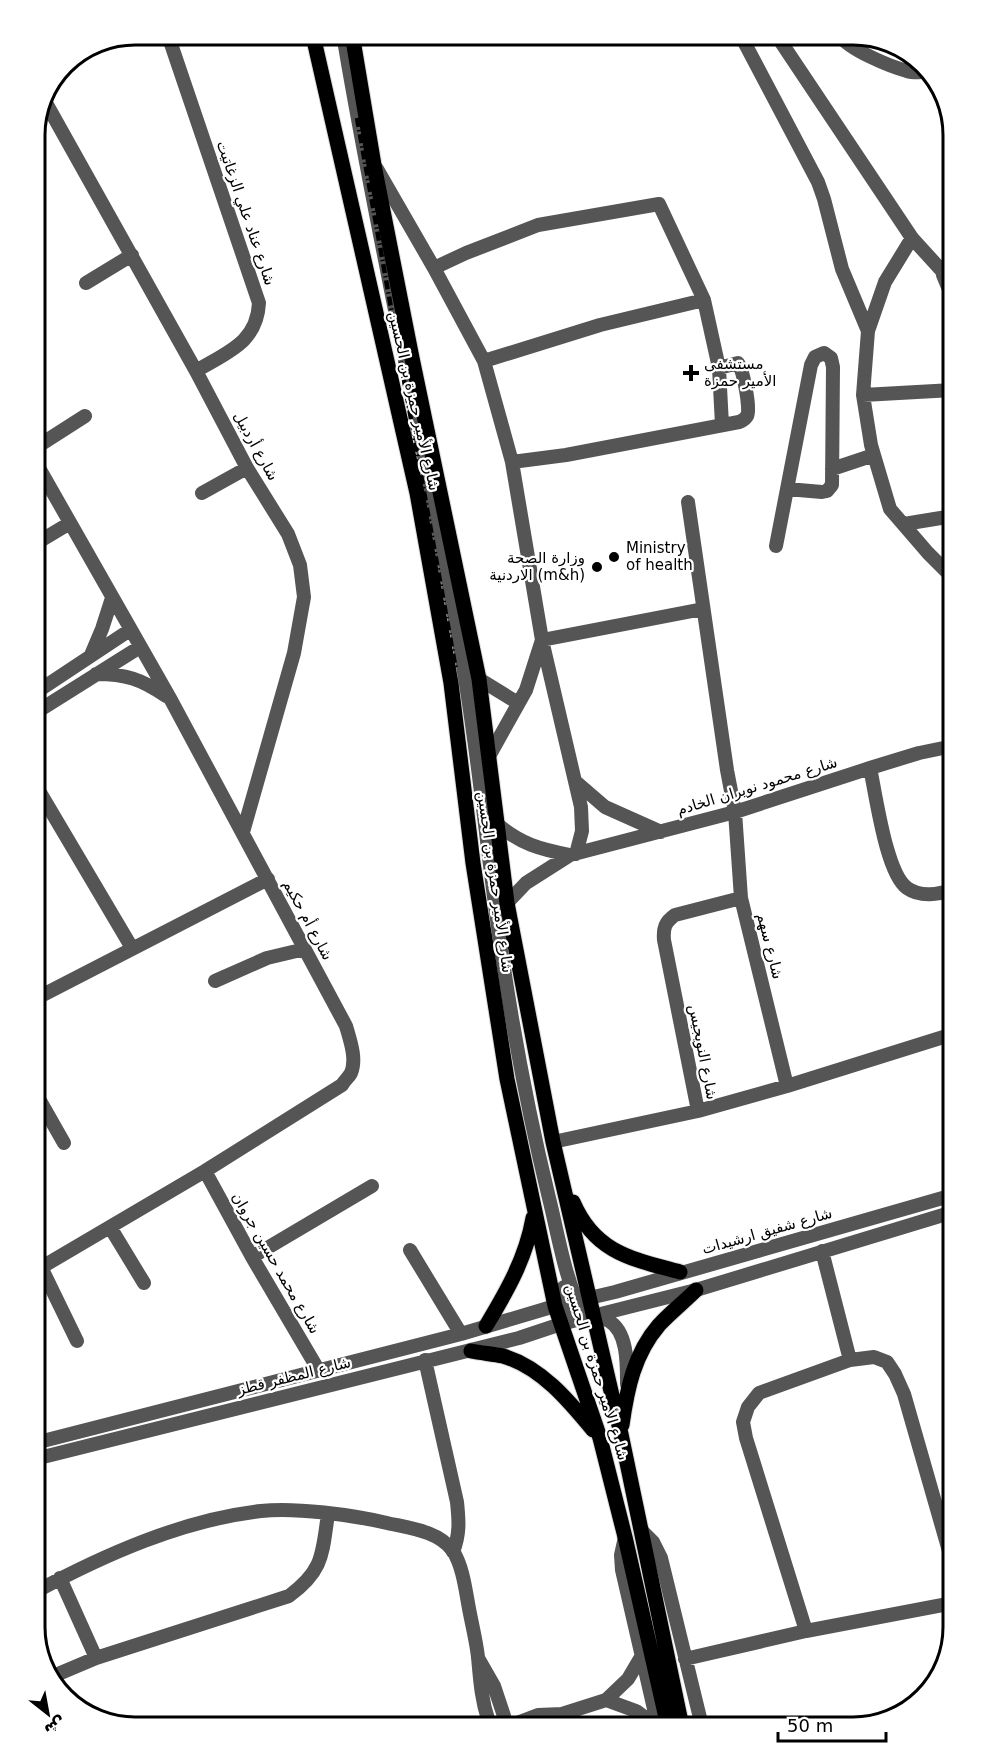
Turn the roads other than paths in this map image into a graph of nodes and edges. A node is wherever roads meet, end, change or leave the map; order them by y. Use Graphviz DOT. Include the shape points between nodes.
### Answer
graph roads {
  1 [pos="171,45"];
  2 [pos="315,45"];
  3 [pos="337,45"];
  4 [pos="345,45"];
  5 [pos="354,45"];
  6 [pos="746,45"];
  7 [pos="783,45"];
  8 [pos="850,45"];
  9 [pos="917,72"];
  10 [pos="49,109"];
  11 [pos="374,165"];
  12 [pos="912,238"];
  13 [pos="132,255"];
  14 [pos="434,268"];
  15 [pos="940,268"];
  16 [pos="943,271"];
  17 [pos="943,275"];
  18 [pos="86,283"];
  19 [pos="704,300"];
  20 [pos="868,331"];
  21 [pos="484,361"];
  22 [pos="719,368"];
  23 [pos="196,370"];
  24 [pos="943,391"];
  25 [pos="863,395"];
  26 [pos="85,416"];
  27 [pos="722,425"];
  28 [pos="45,442"];
  29 [pos="874,455"];
  30 [pos="512,462"];
  31 [pos="247,468"];
  32 [pos="832,469"];
  33 [pos="45,479"];
  34 [pos="787,489"];
  35 [pos="202,493"];
  36 [pos="688,502"];
  37 [pos="943,518"];
  38 [pos="70,523"];
  39 [pos="904,524"];
  40 [pos="45,538"];
  41 [pos="776,546"];
  42 [pos="943,568"];
  43 [pos="112,598"];
  44 [pos="703,609"];
  45 [pos="130,630"];
  46 [pos="542,640"];
  47 [pos="140,647"];
  48 [pos="91,655"];
  49 [pos="96,674"];
  50 [pos="479,680"];
  51 [pos="45,686"];
  52 [pos="171,700"];
  53 [pos="518,704"];
  54 [pos="45,707"];
  55 [pos="943,748"];
  56 [pos="488,758"];
  57 [pos="870,768"];
  58 [pos="576,781"];
  59 [pos="45,801"];
  60 [pos="735,812"];
  61 [pos="497,824"];
  62 [pos="243,832"];
  63 [pos="661,832"];
  64 [pos="573,854"];
  65 [pos="268,879"];
  66 [pos="943,892"];
  67 [pos="741,898"];
  68 [pos="507,903"];
  69 [pos="132,948"];
  70 [pos="305,949"];
  71 [pos="215,981"];
  72 [pos="45,994"];
  73 [pos="943,1037"];
  74 [pos="787,1086"];
  75 [pos="45,1111"];
  76 [pos="698,1111"];
  77 [pos="553,1142"];
  78 [pos="64,1143"];
  79 [pos="205,1171"];
  80 [pos="561,1175"];
  81 [pos="372,1186"];
  82 [pos="943,1198"];
  83 [pos="535,1209"];
  84 [pos="943,1218"];
  85 [pos="110,1227"];
  86 [pos="410,1250"];
  87 [pos="822,1251"];
  88 [pos="252,1257"];
  89 [pos="45,1265"];
  90 [pos="681,1272"];
  91 [pos="45,1282"];
  92 [pos="144,1283"];
  93 [pos="696,1290"];
  94 [pos="572,1302"];
  95 [pos="593,1316"];
  96 [pos="561,1324"];
  97 [pos="486,1326"];
  98 [pos="461,1334"];
  99 [pos="77,1341"];
  100 [pos="471,1351"];
  101 [pos="425,1360"];
  102 [pos="850,1360"];
  103 [pos="319,1371"];
  104 [pos="627,1389"];
  105 [pos="621,1434"];
  106 [pos="600,1438"];
  107 [pos="45,1440"];
  108 [pos="45,1456"];
  109 [pos="328,1514"];
  110 [pos="943,1530"];
  111 [pos="642,1531"];
  112 [pos="626,1537"];
  113 [pos="453,1552"];
  114 [pos="60,1578"];
  115 [pos="45,1586"];
  116 [pos="943,1605"];
  117 [pos="806,1631"];
  118 [pos="641,1657"];
  119 [pos="96,1658"];
  120 [pos="478,1658"];
  121 [pos="685,1659"];
  122 [pos="58,1674"];
  123 [pos="606,1700"];
  124 [pos="485,1717"];
  125 [pos="510,1717"];
  126 [pos="529,1717"];
  127 [pos="546,1717"];
  128 [pos="561,1717"];
  129 [pos="644,1717"];
  130 [pos="656,1717"];
  131 [pos="666,1717"];
  132 [pos="680,1717"];
  133 [pos="700,1717"];
  1 -- 23 [label="street, شارع عناد علي الزغاتيت" via="259,303 255,327 243,343"];
  2 -- 83 [label="main road, شارع الأمير حمزة بن الحسين" via="417,492 451,683 497,1021"];
  3 -- 94 [label="street" via="456,670 513,1076"];
  4 -- 94 [label="street" via="464,668 518,1057"];
  5 -- 11 [label="main road, شارع الأمير حمزة بن الحسين"];
  6 -- 20 [label="street" via="818,182 842,269"];
  7 -- 12 [label="street"];
  8 -- 9 [label="street" via="882,62"];
  10 -- 13 [label="street, شارع أردبيل"];
  11 -- 14 [label="street"];
  11 -- 50 [label="main road, شارع الأمير حمزة بن الحسين"];
  12 -- 15 [label="street"];
  12 -- 20 [label="street" via="885,282"];
  13 -- 18 [label="street"];
  13 -- 23 [label="street, شارع أردبيل"];
  14 -- 19 [label="street" via="538,225 659,204"];
  14 -- 21 [label="street"];
  15 -- 16 [label="street"];
  15 -- 17 [label="street"];
  19 -- 21 [label="street" via="600,325"];
  19 -- 22 [label="street"];
  20 -- 25 [label="street"];
  21 -- 30 [label="street"];
  22 -- 27 [label="street"];
  22 -- 27 [label="street" via="738,363 741,367 748,409 744,419"];
  23 -- 31 [label="street, شارع أردبيل"];
  24 -- 25 [label="street"];
  25 -- 29 [label="street"];
  26 -- 28 [label="street"];
  27 -- 30 [label="street"];
  29 -- 32 [label="street"];
  29 -- 39 [label="street" via="890,509"];
  30 -- 46 [label="street"];
  31 -- 35 [label="street"];
  31 -- 62 [label="street, شارع أردبيل" via="288,534 300,565 304,597 294,653"];
  32 -- 34 [label="street" via="832,484 826,491"];
  32 -- 34 [label="street" via="833,367 831,358 824,353 815,357 811,365"];
  33 -- 38 [label="street, شارع أم حكيم"];
  34 -- 41 [label="street"];
  36 -- 44 [label="street, شارع سهم"];
  37 -- 39 [label="street"];
  38 -- 40 [label="street"];
  38 -- 43 [label="street, شارع أم حكيم"];
  39 -- 42 [label="street"];
  43 -- 45 [label="street, شارع أم حكيم"];
  43 -- 48 [label="street"];
  44 -- 46 [label="street"];
  44 -- 60 [label="street, شارع سهم"];
  45 -- 47 [label="street, شارع أم حكيم"];
  45 -- 48 [label="street"];
  46 -- 53 [label="street"];
  46 -- 58 [label="street"];
  47 -- 49 [label="street"];
  47 -- 52 [label="street, شارع أم حكيم"];
  48 -- 51 [label="street"];
  49 -- 52 [label="street" via="137,678"];
  49 -- 54 [label="street"];
  50 -- 53 [label="street"];
  50 -- 56 [label="main road, شارع الأمير حمزة بن الحسين"];
  52 -- 62 [label="street, شارع أم حكيم"];
  53 -- 56 [label="street"];
  55 -- 57 [label="street, شارع محمود نويران الخادم"];
  56 -- 61 [label="main road, شارع الأمير حمزة بن الحسين"];
  57 -- 60 [label="street, شارع محمود نويران الخادم"];
  57 -- 66 [label="street" via="895,873 908,889 917,893"];
  58 -- 63 [label="street" via="605,807"];
  58 -- 64 [label="street" via="583,821"];
  59 -- 69 [label="street"];
  60 -- 63 [label="street, شارع محمود نويران الخادم"];
  60 -- 67 [label="street, شارع سهم"];
  61 -- 64 [label="street, شارع محمود نويران الخادم" via="527,845"];
  61 -- 68 [label="main road, شارع الأمير حمزة بن الحسين"];
  62 -- 65 [label="street, شارع أم حكيم"];
  63 -- 64 [label="street, شارع محمود نويران الخادم"];
  64 -- 68 [label="street, شارع محمود نويران الخادم" via="526,884"];
  65 -- 69 [label="street"];
  65 -- 70 [label="street, شارع أم حكيم"];
  67 -- 74 [label="street, شارع سهم"];
  67 -- 76 [label="street, شارع النويجيس" via="675,915 663,928"];
  68 -- 77 [label="main road, شارع الأمير حمزة بن الحسين"];
  69 -- 72 [label="street"];
  70 -- 71 [label="street" via="267,958"];
  70 -- 79 [label="street, شارع أم حكيم" via="346,1026 352,1047 351,1073 342,1085"];
  73 -- 74 [label="street, شارع النويجيس"];
  74 -- 76 [label="street, شارع النويجيس"];
  75 -- 78 [label="street"];
  76 -- 77 [label="street"];
  77 -- 80 [label="main road, شارع الأمير حمزة بن الحسين"];
  79 -- 85 [label="street, شارع أم حكيم"];
  79 -- 88 [label="street, شارع محمد حسين جروان"];
  80 -- 90 [label="main road" via="577,1213 609,1247 621,1256"];
  80 -- 94 [label="main road, شارع الأمير حمزة بن الحسين"];
  81 -- 88 [label="street"];
  82 -- 90 [label="street, شارع شفيق ارشيدات"];
  83 -- 94 [label="main road, شارع الأمير حمزة بن الحسين"];
  83 -- 97 [label="main road" via="517,1274"];
  84 -- 87 [label="street"];
  85 -- 89 [label="street, شارع أم حكيم"];
  85 -- 92 [label="street"];
  86 -- 98 [label="street"];
  87 -- 93 [label="street"];
  87 -- 102 [label="street"];
  88 -- 103 [label="street, شارع محمد حسين جروان"];
  90 -- 94 [label="street, شارع شفيق ارشيدات"];
  91 -- 99 [label="street"];
  93 -- 95 [label="street"];
  93 -- 104 [label="main road" via="658,1326 637,1360"];
  94 -- 95 [label="main road, شارع الأمير حمزة بن الحسين"];
  94 -- 96 [label="main road, شارع الأمير حمزة بن الحسين"];
  94 -- 97 [label="street, شارع المظفر قطز"];
  95 -- 96 [label="street, شارع المظفر قطز"];
  95 -- 104 [label="street" via="610,1322 621,1335"];
  95 -- 105 [label="main road, شارع الأمير حمزة بن الحسين"];
  96 -- 100 [label="street, شارع المظفر قطز"];
  96 -- 106 [label="main road, شارع الأمير حمزة بن الحسين"];
  97 -- 98 [label="street, شارع المظفر قطز"];
  98 -- 103 [label="street, شارع المظفر قطز"];
  100 -- 101 [label="street, شارع المظفر قطز"];
  100 -- 106 [label="main road" via="504,1357 541,1377"];
  101 -- 108 [label="street, شارع المظفر قطز"];
  101 -- 113 [label="street" via="457,1502 458,1538"];
  102 -- 110 [label="street" via="874,1357 887,1362 895,1374"];
  102 -- 117 [label="street" via="759,1393 743,1422"];
  103 -- 107 [label="street, شارع المظفر قطز"];
  104 -- 105 [label="main road"];
  105 -- 111 [label="main road, شارع الأمير حمزة بن الحسين"];
  106 -- 112 [label="main road, شارع الأمير حمزة بن الحسين"];
  109 -- 113 [label="street" via="418,1530 446,1543"];
  109 -- 114 [label="street" via="263,1511 204,1522 136,1544"];
  109 -- 119 [label="street" via="321,1559 313,1575 289,1596"];
  111 -- 121 [label="street" via="661,1558"];
  111 -- 132 [label="main road, شارع الأمير حمزة بن الحسين"];
  112 -- 118 [label="street" via="621,1563"];
  112 -- 131 [label="main road, شارع الأمير حمزة بن الحسين"];
  113 -- 120 [label="street" via="464,1581"];
  114 -- 115 [label="street"];
  114 -- 119 [label="street"];
  116 -- 117 [label="street"];
  117 -- 121 [label="street"];
  118 -- 123 [label="street" via="628,1679"];
  118 -- 130 [label="street"];
  119 -- 122 [label="street"];
  120 -- 124 [label="street"];
  120 -- 125 [label="street"];
  121 -- 133 [label="street"];
  123 -- 128 [label="street"];
  123 -- 129 [label="street"];
  126 -- 127 [label="street"];
}
